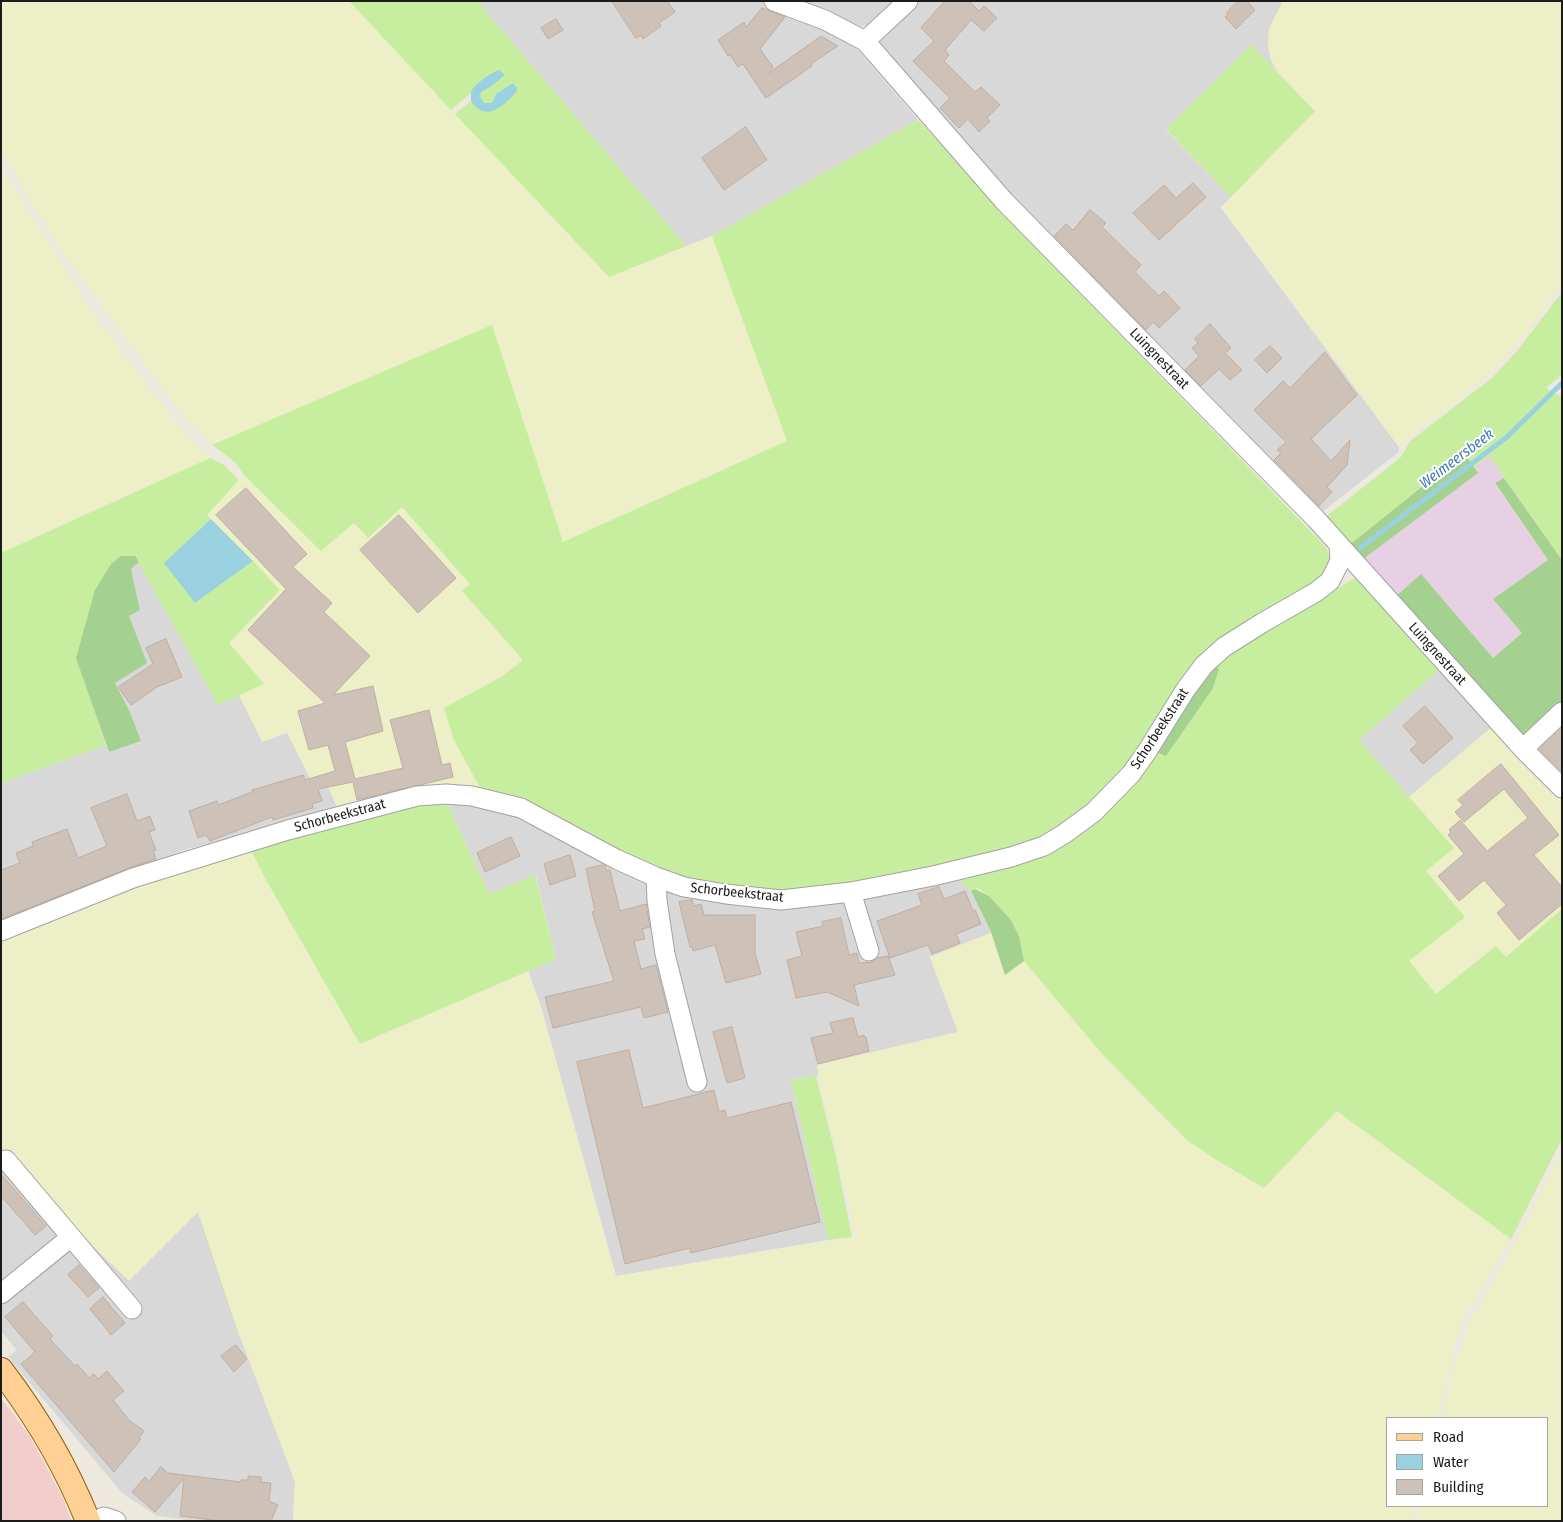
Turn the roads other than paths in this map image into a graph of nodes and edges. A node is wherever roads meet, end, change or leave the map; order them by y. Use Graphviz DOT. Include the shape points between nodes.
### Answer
graph roads {
  1 [pos="774,1"];
  2 [pos="908,1"];
  3 [pos="865,41"];
  4 [pos="1339,545"];
  5 [pos="1562,712"];
  6 [pos="1523,749"];
  7 [pos="1562,788"];
  8 [pos="656,877"];
  9 [pos="851,892"];
  10 [pos="1,931"];
  11 [pos="869,951"];
  12 [pos="697,1082"];
  13 [pos="6,1160"];
  14 [pos="71,1237"];
  15 [pos="1,1294"];
  16 [pos="132,1309"];
  17 [pos="1,1370"];
  18 [pos="88,1521"];
  19 [pos="94,1521"];
  20 [pos="116,1521"];
  1 -- 3 [label="street, Luingnestraat" via="825,20"];
  2 -- 3 [label="street"];
  3 -- 4 [label="street, Luingnestraat" via="1004,200"];
  4 -- 6 [label="street, Luingnestraat"];
  4 -- 9 [label="street, Schorbeekstraat" via="1340,561 1330,581 1224,647 1204,665 1131,774 1094,812 1064,834 1044,846 1012,857"];
  5 -- 6 [label="street"];
  6 -- 7 [label="street, Luingnestraat"];
  8 -- 9 [label="street, Schorbeekstraat" via="704,892 782,900"];
  8 -- 10 [label="street, Schorbeekstraat" via="521,808 472,796 417,796 288,830 133,878"];
  8 -- 12 [label="street" via="665,954"];
  9 -- 11 [label="street"];
  13 -- 14 [label="street"];
  14 -- 15 [label="street"];
  14 -- 16 [label="street"];
  17 -- 18 [label="main road" via="60,1458"];
  19 -- 20 [label="street" via="104,1517"];
}
